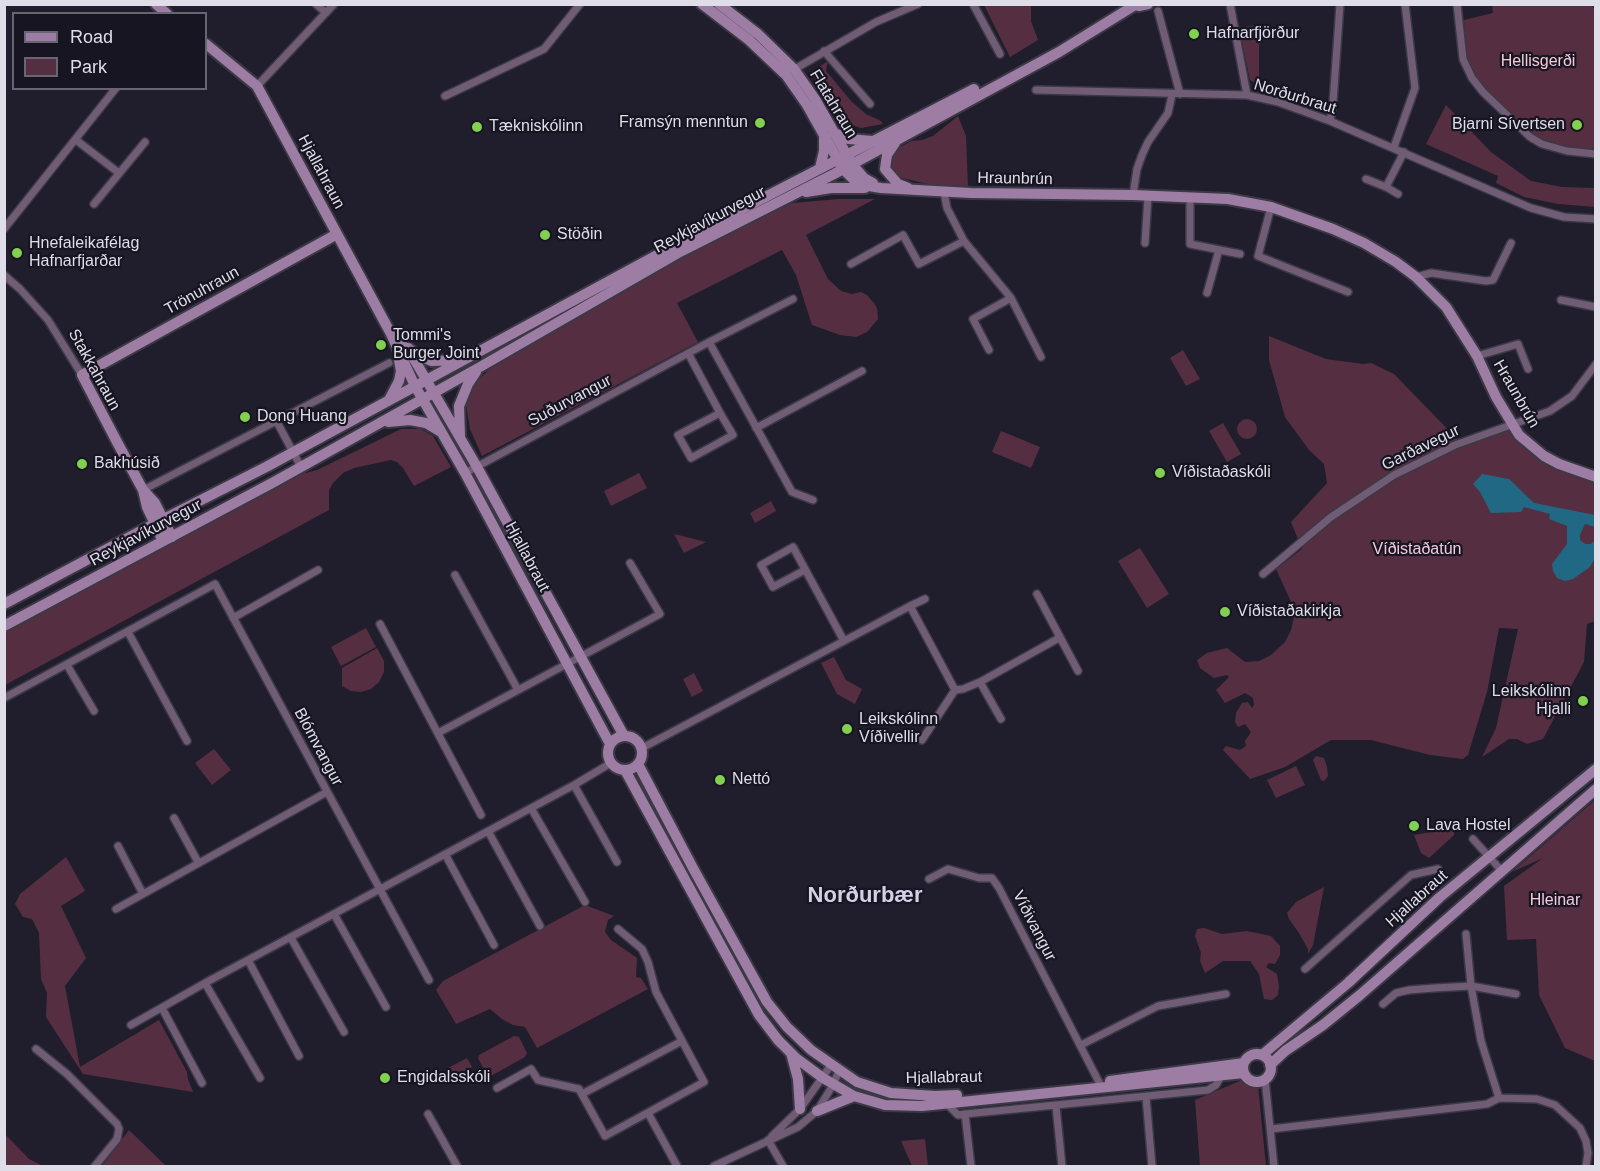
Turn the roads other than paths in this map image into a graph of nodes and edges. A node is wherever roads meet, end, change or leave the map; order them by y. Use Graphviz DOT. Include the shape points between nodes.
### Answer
graph roads {
  1 [pos="316,4"];
  2 [pos="334,4"];
  3 [pos="580,4"];
  4 [pos="702,4"];
  5 [pos="918,4"];
  6 [pos="973,4"];
  7 [pos="1120,4"];
  8 [pos="1148,4"];
  9 [pos="1230,4"];
  10 [pos="1340,4"];
  11 [pos="1405,4"];
  12 [pos="1456,4"];
  13 [pos="1135,5"];
  14 [pos="721,8"];
  15 [pos="1158,11"];
  16 [pos="326,13"];
  17 [pos="207,45"];
  18 [pos="824,51"];
  19 [pos="1000,54"];
  20 [pos="790,72"];
  21 [pos="257,86"];
  22 [pos="114,90"];
  23 [pos="1036,90"];
  24 [pos="1176,94"];
  25 [pos="1247,95"];
  26 [pos="445,96"];
  27 [pos="870,104"];
  28 [pos="1330,121"];
  29 [pos="829,134"];
  30 [pos="898,139"];
  31 [pos="76,140"];
  32 [pos="875,141"];
  33 [pos="145,142"];
  34 [pos="1394,147"];
  35 [pos="1404,152"];
  36 [pos="1596,154"];
  37 [pos="845,162"];
  38 [pos="820,168"];
  39 [pos="119,173"];
  40 [pos="1366,179"];
  41 [pos="1386,187"];
  42 [pos="881,188"];
  43 [pos="911,189"];
  44 [pos="944,192"];
  45 [pos="1398,194"];
  46 [pos="1133,195"];
  47 [pos="788,196"];
  48 [pos="1148,197"];
  49 [pos="1190,197"];
  50 [pos="94,204"];
  51 [pos="1271,207"];
  52 [pos="1596,219"];
  53 [pos="4,229"];
  54 [pos="337,234"];
  55 [pos="964,241"];
  56 [pos="1145,243"];
  57 [pos="1511,243"];
  58 [pos="1219,250"];
  59 [pos="1240,254"];
  60 [pos="851,264"];
  61 [pos="4,275"];
  62 [pos="1416,277"];
  63 [pos="1347,292"];
  64 [pos="1207,294"];
  65 [pos="1011,298"];
  66 [pos="793,299"];
  67 [pos="1561,300"];
  68 [pos="1596,307"];
  69 [pos="709,342"];
  70 [pos="398,343"];
  71 [pos="989,350"];
  72 [pos="688,353"];
  73 [pos="1477,356"];
  74 [pos="1041,357"];
  75 [pos="464,359"];
  76 [pos="389,363"];
  77 [pos="1596,364"];
  78 [pos="480,368"];
  79 [pos="1528,369"];
  80 [pos="862,371"];
  81 [pos="82,375"];
  82 [pos="420,383"];
  83 [pos="428,397"];
  84 [pos="388,400"];
  85 [pos="720,413"];
  86 [pos="277,422"];
  87 [pos="378,424"];
  88 [pos="1512,424"];
  89 [pos="756,428"];
  90 [pos="442,433"];
  91 [pos="460,439"];
  92 [pos="293,451"];
  93 [pos="301,466"];
  94 [pos="477,467"];
  95 [pos="465,473"];
  96 [pos="1596,477"];
  97 [pos="143,489"];
  98 [pos="813,500"];
  99 [pos="159,521"];
  100 [pos="167,539"];
  101 [pos="630,563"];
  102 [pos="318,570"];
  103 [pos="805,570"];
  104 [pos="1263,574"];
  105 [pos="455,575"];
  106 [pos="1037,594"];
  107 [pos="925,599"];
  108 [pos="4,604"];
  109 [pos="910,606"];
  110 [pos="233,618"];
  111 [pos="380,624"];
  112 [pos="4,626"];
  113 [pos="128,632"];
  114 [pos="1059,638"];
  115 [pos="843,641"];
  116 [pos="582,657"];
  117 [pos="567,664"];
  118 [pos="67,665"];
  119 [pos="1078,671"];
  120 [pos="980,682"];
  121 [pos="518,690"];
  122 [pos="955,690"];
  123 [pos="4,698"];
  124 [pos="94,711"];
  125 [pos="1001,719"];
  126 [pos="438,733"];
  127 [pos="624,736"];
  128 [pos="922,740"];
  129 [pos="187,741"];
  130 [pos="610,744"];
  131 [pos="642,748"];
  132 [pos="611,763"];
  133 [pos="638,764"];
  134 [pos="1596,769"];
  135 [pos="625,770"];
  136 [pos="574,785"];
  137 [pos="1596,789"];
  138 [pos="327,792"];
  139 [pos="531,808"];
  140 [pos="481,815"];
  141 [pos="174,818"];
  142 [pos="488,831"];
  143 [pos="1473,839"];
  144 [pos="118,846"];
  145 [pos="445,854"];
  146 [pos="1488,857"];
  147 [pos="198,862"];
  148 [pos="617,862"];
  149 [pos="1438,869"];
  150 [pos="1501,870"];
  151 [pos="929,879"];
  152 [pos="379,889"];
  153 [pos="143,894"];
  154 [pos="585,902"];
  155 [pos="116,909"];
  156 [pos="334,914"];
  157 [pos="540,926"];
  158 [pos="618,928"];
  159 [pos="1466,934"];
  160 [pos="291,938"];
  161 [pos="494,945"];
  162 [pos="248,960"];
  163 [pos="1305,969"];
  164 [pos="429,980"];
  165 [pos="205,983"];
  166 [pos="1471,986"];
  167 [pos="1226,994"];
  168 [pos="1516,994"];
  169 [pos="1383,1004"];
  170 [pos="386,1007"];
  171 [pos="162,1008"];
  172 [pos="131,1025"];
  173 [pos="344,1032"];
  174 [pos="682,1041"];
  175 [pos="1081,1045"];
  176 [pos="36,1049"];
  177 [pos="791,1053"];
  178 [pos="1262,1055"];
  179 [pos="299,1056"];
  180 [pos="1270,1065"];
  181 [pos="835,1068"];
  182 [pos="1244,1068"];
  183 [pos="1221,1076"];
  184 [pos="260,1078"];
  185 [pos="823,1078"];
  186 [pos="1264,1079"];
  187 [pos="202,1083"];
  188 [pos="833,1085"];
  189 [pos="1101,1085"];
  190 [pos="497,1088"];
  191 [pos="582,1094"];
  192 [pos="854,1096"];
  193 [pos="1146,1097"];
  194 [pos="1499,1098"];
  195 [pos="945,1103"];
  196 [pos="1056,1106"];
  197 [pos="800,1109"];
  198 [pos="817,1110"];
  199 [pos="648,1113"];
  200 [pos="428,1114"];
  201 [pos="965,1114"];
  202 [pos="1271,1129"];
  203 [pos="768,1140"];
  204 [pos="95,1167"];
  205 [pos="457,1167"];
  206 [pos="677,1167"];
  207 [pos="714,1167"];
  208 [pos="783,1167"];
  209 [pos="971,1167"];
  210 [pos="1062,1167"];
  211 [pos="1152,1167"];
  212 [pos="1274,1167"];
  213 [pos="1586,1167"];
  1 -- 16 [label="street"];
  2 -- 16 [label="street"];
  3 -- 26 [label="street" via="544,49"];
  4 -- 14 [label="main road, Flatahraun"];
  5 -- 18 [label="street, Flatahraun"];
  6 -- 19 [label="street"];
  7 -- 32 [label="main road, Reykjavíkurvegur" via="1052,48"];
  8 -- 13 [label="main road"];
  9 -- 25 [label="street"];
  10 -- 28 [label="street"];
  11 -- 34 [label="street" via="1416,88"];
  12 -- 36 [label="street" via="1463,59 1483,92 1542,144"];
  13 -- 30 [label="main road, Reykjavíkurvegur" via="1059,52"];
  14 -- 20 [label="main road, Flatahraun" via="749,40"];
  15 -- 24 [label="street"];
  16 -- 21 [label="street"];
  17 -- 21 [label="main road, Hjallahraun"];
  18 -- 20 [label="street, Flatahraun"];
  18 -- 27 [label="street, Flatahraun"];
  20 -- 29 [label="main road, Flatahraun" via="807,105"];
  21 -- 54 [label="main road, Hjallahraun"];
  22 -- 31 [label="street"];
  23 -- 24 [label="street, Norðurbraut"];
  24 -- 25 [label="street, Norðurbraut"];
  24 -- 46 [label="street" via="1142,155"];
  25 -- 28 [label="street, Norðurbraut"];
  28 -- 34 [label="street, Norðurbraut"];
  29 -- 32 [label="main road"];
  29 -- 37 [label="main road, Flatahraun"];
  29 -- 38 [label="main road"];
  30 -- 37 [label="main road, Reykjavíkurvegur"];
  30 -- 43 [label="main road" via="887,155 885,169 898,184"];
  31 -- 39 [label="street"];
  31 -- 53 [label="street"];
  32 -- 37 [label="main road, Reykjavíkurvegur"];
  33 -- 39 [label="street"];
  34 -- 35 [label="street, Norðurbraut"];
  35 -- 41 [label="street"];
  35 -- 52 [label="street, Norðurbraut" via="1531,208 1564,218"];
  37 -- 38 [label="main road, Reykjavíkurvegur"];
  37 -- 42 [label="main road, Hraunbrún" via="855,181"];
  37 -- 47 [label="main road, Reykjavíkurvegur"];
  38 -- 75 [label="main road, Reykjavíkurvegur"];
  39 -- 50 [label="street"];
  40 -- 41 [label="street"];
  41 -- 45 [label="street"];
  42 -- 43 [label="main road, Hraunbrún"];
  42 -- 47 [label="main road" via="831,188"];
  43 -- 44 [label="main road, Hraunbrún"];
  44 -- 46 [label="main road, Hraunbrún"];
  44 -- 55 [label="street" via="947,208"];
  46 -- 48 [label="main road, Hraunbrún"];
  47 -- 78 [label="main road, Reykjavíkurvegur" via="652,268"];
  48 -- 49 [label="main road, Hraunbrún"];
  48 -- 56 [label="street"];
  49 -- 51 [label="main road, Hraunbrún"];
  49 -- 58 [label="street" via="1191,244"];
  51 -- 62 [label="main road, Hraunbrún" via="1364,243"];
  51 -- 63 [label="street" via="1258,256"];
  54 -- 70 [label="main road, Hjallahraun"];
  54 -- 81 [label="main road, Trönuhraun"];
  55 -- 60 [label="street" via="919,264 903,235"];
  55 -- 65 [label="street"];
  57 -- 62 [label="street" via="1493,280 1431,273"];
  58 -- 59 [label="street"];
  58 -- 64 [label="street"];
  61 -- 81 [label="street, Stakkahraun" via="48,320"];
  62 -- 73 [label="main road, Hraunbrún" via="1446,307"];
  65 -- 71 [label="street" via="973,319"];
  65 -- 74 [label="street"];
  66 -- 69 [label="street, Suðurvangur"];
  67 -- 68 [label="street"];
  69 -- 72 [label="street, Suðurvangur"];
  69 -- 89 [label="street"];
  70 -- 75 [label="main road" via="432,361"];
  70 -- 82 [label="main road, Hjallahraun"];
  70 -- 84 [label="main road" via="401,371"];
  72 -- 85 [label="street"];
  72 -- 94 [label="street, Suðurvangur"];
  73 -- 79 [label="street, Hraunbrún" via="1518,344"];
  73 -- 88 [label="main road, Hraunbrún"];
  75 -- 82 [label="main road, Reykjavíkurvegur"];
  76 -- 86 [label="street"];
  77 -- 88 [label="street, Garðavegur" via="1563,404"];
  78 -- 83 [label="main road, Reykjavíkurvegur"];
  78 -- 91 [label="main road" via="459,406"];
  80 -- 89 [label="street"];
  81 -- 97 [label="main road, Stakkahraun"];
  82 -- 83 [label="main road, Hjallabraut"];
  82 -- 84 [label="main road, Reykjavíkurvegur"];
  83 -- 87 [label="main road, Reykjavíkurvegur"];
  83 -- 90 [label="main road, Hjallabraut"];
  83 -- 91 [label="main road, Hjallabraut"];
  84 -- 92 [label="main road, Reykjavíkurvegur"];
  85 -- 85 [label="street" via="678,435 691,458 733,435"];
  86 -- 92 [label="street"];
  86 -- 97 [label="street"];
  87 -- 90 [label="main road" via="410,420 426,423"];
  87 -- 93 [label="main road, Reykjavíkurvegur"];
  88 -- 96 [label="main road, Hraunbrún" via="1544,456"];
  88 -- 104 [label="street, Garðavegur" via="1455,445 1394,475 1331,517"];
  89 -- 98 [label="street" via="792,492"];
  90 -- 95 [label="main road, Hjallabraut"];
  91 -- 94 [label="main road, Hjallabraut"];
  92 -- 93 [label="street"];
  92 -- 99 [label="main road, Reykjavíkurvegur"];
  93 -- 100 [label="main road, Reykjavíkurvegur"];
  94 -- 95 [label="street, Suðurvangur"];
  94 -- 116 [label="main road, Hjallabraut"];
  95 -- 117 [label="main road, Hjallabraut"];
  97 -- 99 [label="main road, Stakkahraun" via="155,503"];
  99 -- 100 [label="main road, Stakkahraun"];
  99 -- 108 [label="main road, Reykjavíkurvegur"];
  100 -- 112 [label="main road, Reykjavíkurvegur"];
  101 -- 116 [label="street" via="660,614"];
  102 -- 110 [label="street"];
  103 -- 103 [label="street" via="773,587 760,565 793,547"];
  103 -- 115 [label="street"];
  105 -- 121 [label="street"];
  106 -- 114 [label="street"];
  107 -- 109 [label="street"];
  109 -- 115 [label="street"];
  109 -- 122 [label="street"];
  110 -- 113 [label="street, Blómvangur" via="215,584"];
  110 -- 138 [label="street, Blómvangur"];
  111 -- 126 [label="street"];
  113 -- 118 [label="street"];
  113 -- 129 [label="street"];
  114 -- 119 [label="street"];
  114 -- 120 [label="street"];
  115 -- 131 [label="street"];
  116 -- 117 [label="street"];
  116 -- 127 [label="main road, Hjallabraut"];
  117 -- 121 [label="street"];
  117 -- 130 [label="main road, Hjallabraut"];
  118 -- 123 [label="street"];
  118 -- 124 [label="street"];
  120 -- 122 [label="street"];
  120 -- 125 [label="street"];
  121 -- 126 [label="street"];
  122 -- 128 [label="street"];
  126 -- 140 [label="street"];
  127 -- 130 [label="main road"];
  127 -- 131 [label="main road" via="638,741"];
  130 -- 132 [label="main road"];
  131 -- 133 [label="main road"];
  132 -- 135 [label="main road"];
  132 -- 136 [label="street"];
  133 -- 135 [label="main road"];
  133 -- 181 [label="main road, Hjallabraut" via="767,1002 800,1041"];
  134 -- 146 [label="main road, Hjallabraut"];
  135 -- 177 [label="main road, Hjallabraut" via="743,988 768,1028"];
  136 -- 139 [label="street"];
  136 -- 148 [label="street"];
  137 -- 150 [label="main road, Hjallabraut"];
  138 -- 147 [label="street"];
  138 -- 152 [label="street, Blómvangur"];
  139 -- 142 [label="street"];
  139 -- 154 [label="street"];
  141 -- 147 [label="street"];
  142 -- 145 [label="street"];
  142 -- 157 [label="street"];
  143 -- 146 [label="street"];
  144 -- 153 [label="street"];
  145 -- 152 [label="street"];
  145 -- 161 [label="street"];
  146 -- 150 [label="street"];
  146 -- 178 [label="main road, Hjallabraut" via="1341,990"];
  147 -- 153 [label="street"];
  149 -- 163 [label="street" via="1411,874"];
  150 -- 180 [label="main road, Hjallabraut" via="1360,995"];
  151 -- 175 [label="street, Víðivangur" via="948,869 992,878"];
  152 -- 156 [label="street"];
  152 -- 164 [label="street, Blómvangur"];
  153 -- 155 [label="street"];
  156 -- 160 [label="street"];
  156 -- 170 [label="street"];
  158 -- 174 [label="street" via="642,949 656,992"];
  159 -- 166 [label="street"];
  160 -- 162 [label="street"];
  160 -- 173 [label="street"];
  162 -- 165 [label="street"];
  162 -- 179 [label="street"];
  165 -- 171 [label="street"];
  165 -- 184 [label="street"];
  166 -- 168 [label="street"];
  166 -- 169 [label="street" via="1409,990 1396,993"];
  166 -- 194 [label="street" via="1481,1041"];
  167 -- 175 [label="street" via="1158,1006"];
  171 -- 172 [label="street"];
  171 -- 187 [label="street"];
  174 -- 191 [label="street"];
  174 -- 199 [label="street" via="704,1082"];
  175 -- 189 [label="street, Víðivangur"];
  176 -- 204 [label="street" via="117,1124 117,1138"];
  177 -- 185 [label="main road, Hjallabraut"];
  177 -- 197 [label="main road"];
  178 -- 180 [label="main road"];
  178 -- 182 [label="main road" via="1249,1056"];
  180 -- 186 [label="main road"];
  181 -- 185 [label="street"];
  181 -- 188 [label="street"];
  181 -- 189 [label="main road, Hjallabraut" via="857,1082 891,1093 935,1096"];
  182 -- 183 [label="main road, Hjallabraut"];
  182 -- 186 [label="main road" via="1251,1080"];
  182 -- 189 [label="main road, Hjallabraut"];
  183 -- 189 [label="main road, Hjallabraut"];
  183 -- 193 [label="street, Hjallabraut" via="1208,1090"];
  185 -- 188 [label="main road, Hjallabraut"];
  185 -- 197 [label="street"];
  186 -- 202 [label="street"];
  188 -- 192 [label="main road, Hjallabraut"];
  188 -- 198 [label="street"];
  189 -- 195 [label="main road, Hjallabraut"];
  190 -- 191 [label="street" via="531,1070 538,1080 579,1089"];
  191 -- 199 [label="street" via="605,1136"];
  192 -- 195 [label="main road, Hjallabraut" via="875,1104 897,1106"];
  192 -- 198 [label="main road"];
  193 -- 196 [label="street, Hjallabraut"];
  193 -- 211 [label="street"];
  194 -- 202 [label="street" via="1487,1104"];
  194 -- 213 [label="street" via="1537,1100 1555,1105 1568,1115 1586,1142"];
  195 -- 201 [label="street, Hjallabraut" via="958,1114"];
  196 -- 201 [label="street, Hjallabraut"];
  196 -- 210 [label="street"];
  197 -- 203 [label="street"];
  198 -- 203 [label="street" via="798,1126"];
  199 -- 206 [label="street"];
  200 -- 205 [label="street"];
  201 -- 209 [label="street"];
  202 -- 212 [label="street"];
  203 -- 207 [label="street"];
  203 -- 208 [label="street"];
}
